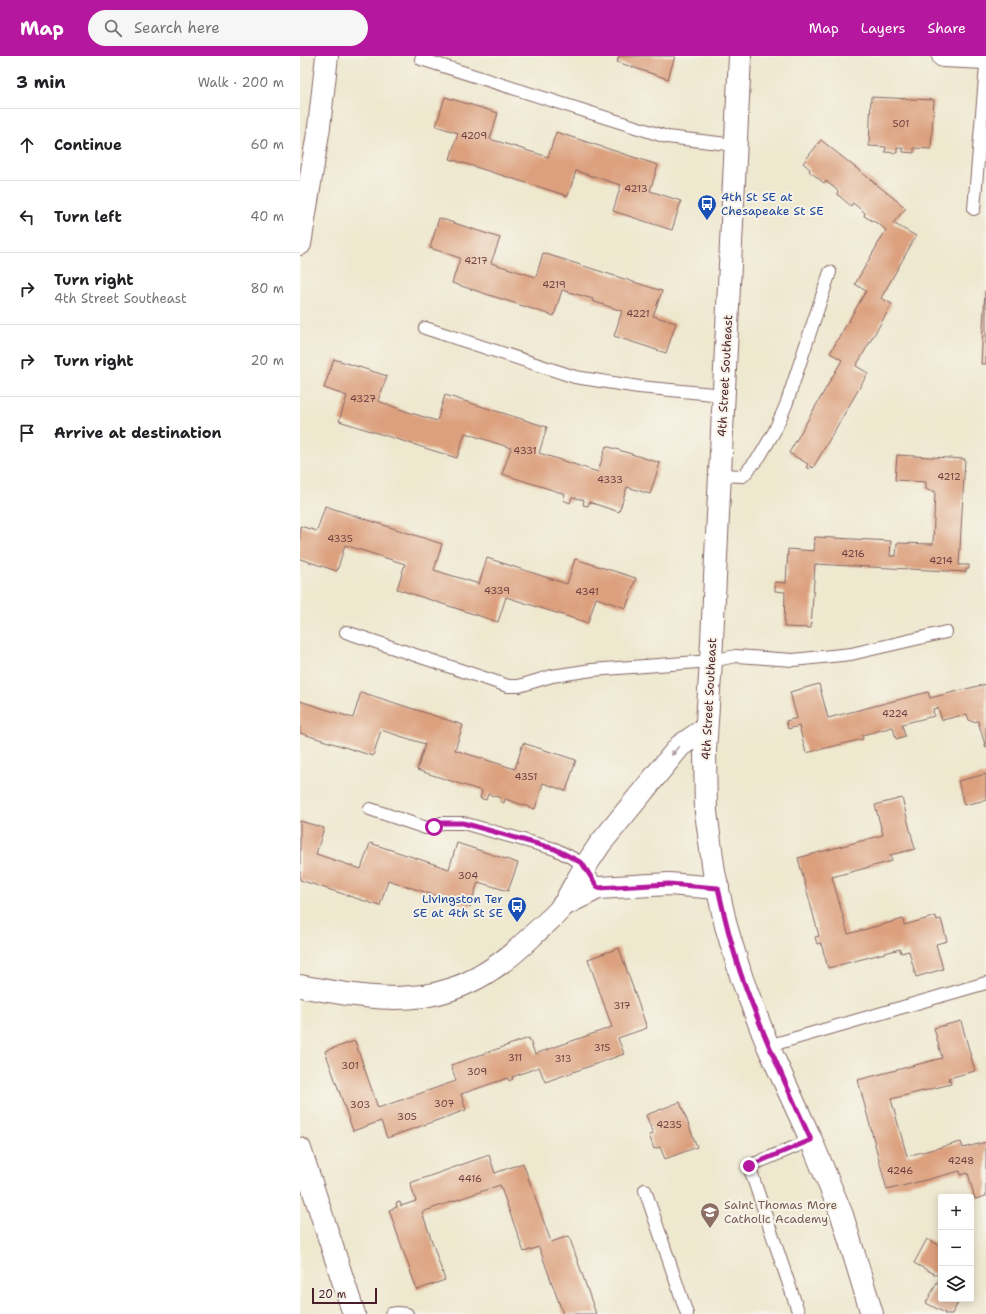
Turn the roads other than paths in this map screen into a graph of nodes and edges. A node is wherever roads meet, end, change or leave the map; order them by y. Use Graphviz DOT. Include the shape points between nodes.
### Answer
graph roads {
  1 [pos="327,56"];
  2 [pos="740,56"];
  3 [pos="943,56"];
  4 [pos="986,58"];
  5 [pos="421,59"];
  6 [pos="986,66"];
  7 [pos="736,145"];
  8 [pos="974,209"];
  9 [pos="300,244"];
  10 [pos="830,272"];
  11 [pos="425,328"];
  12 [pos="724,395"];
  13 [pos="720,475"];
  14 [pos="346,632"];
  15 [pos="946,632"];
  16 [pos="711,661"];
  17 [pos="706,728"];
  18 [pos="370,809"];
  19 [pos="585,867"];
  20 [pos="598,888"];
  21 [pos="718,888"];
  22 [pos="562,906"];
  23 [pos="986,983"];
  24 [pos="300,986"];
  25 [pos="768,1046"];
  26 [pos="811,1140"];
  27 [pos="300,1149"];
  28 [pos="645,1190"];
  29 [pos="354,1314"];
  30 [pos="391,1314"];
  31 [pos="407,1314"];
  32 [pos="688,1314"];
  33 [pos="800,1314"];
  34 [pos="872,1314"];
  1 -- 9 [label="street" via="319,127"];
  2 -- 7 [label="street, 4th Street Southeast"];
  3 -- 4 [label="street"];
  5 -- 7 [label="lane" via="667,137"];
  6 -- 8 [label="lane"];
  7 -- 12 [label="street, 4th Street Southeast"];
  10 -- 13 [label="lane" via="786,405 774,432 760,456 743,476"];
  11 -- 12 [label="lane" via="575,377 639,387"];
  12 -- 13 [label="street, 4th Street Southeast"];
  13 -- 16 [label="street, 4th Street Southeast"];
  14 -- 16 [label="lane" via="508,686 519,686 552,676 592,670"];
  15 -- 16 [label="lane" via="851,654 793,660 736,656"];
  16 -- 17 [label="street, 4th Street Southeast"];
  17 -- 19 [label="street, one-way" via="680,746 600,844"];
  17 -- 21 [label="street, 4th Street Southeast" via="706,812"];
  18 -- 19 [label="lane" via="426,828 441,823 463,823 555,849"];
  19 -- 20 [label="lane"];
  19 -- 22 [label="street"];
  20 -- 21 [label="street" via="669,884"];
  20 -- 22 [label="street"];
  21 -- 25 [label="street, 4th Street Southeast" via="742,979"];
  22 -- 24 [label="street" via="514,953 493,969 443,992 418,997 384,998"];
  23 -- 25 [label="lane"];
  25 -- 26 [label="street, 4th Street Southeast"];
  26 -- 33 [label="lane" via="749,1166"];
  26 -- 34 [label="street, 4th Street Southeast" via="842,1215"];
  27 -- 29 [label="street"];
  28 -- 32 [label="lane"];
  30 -- 31 [label="lane"];
}
